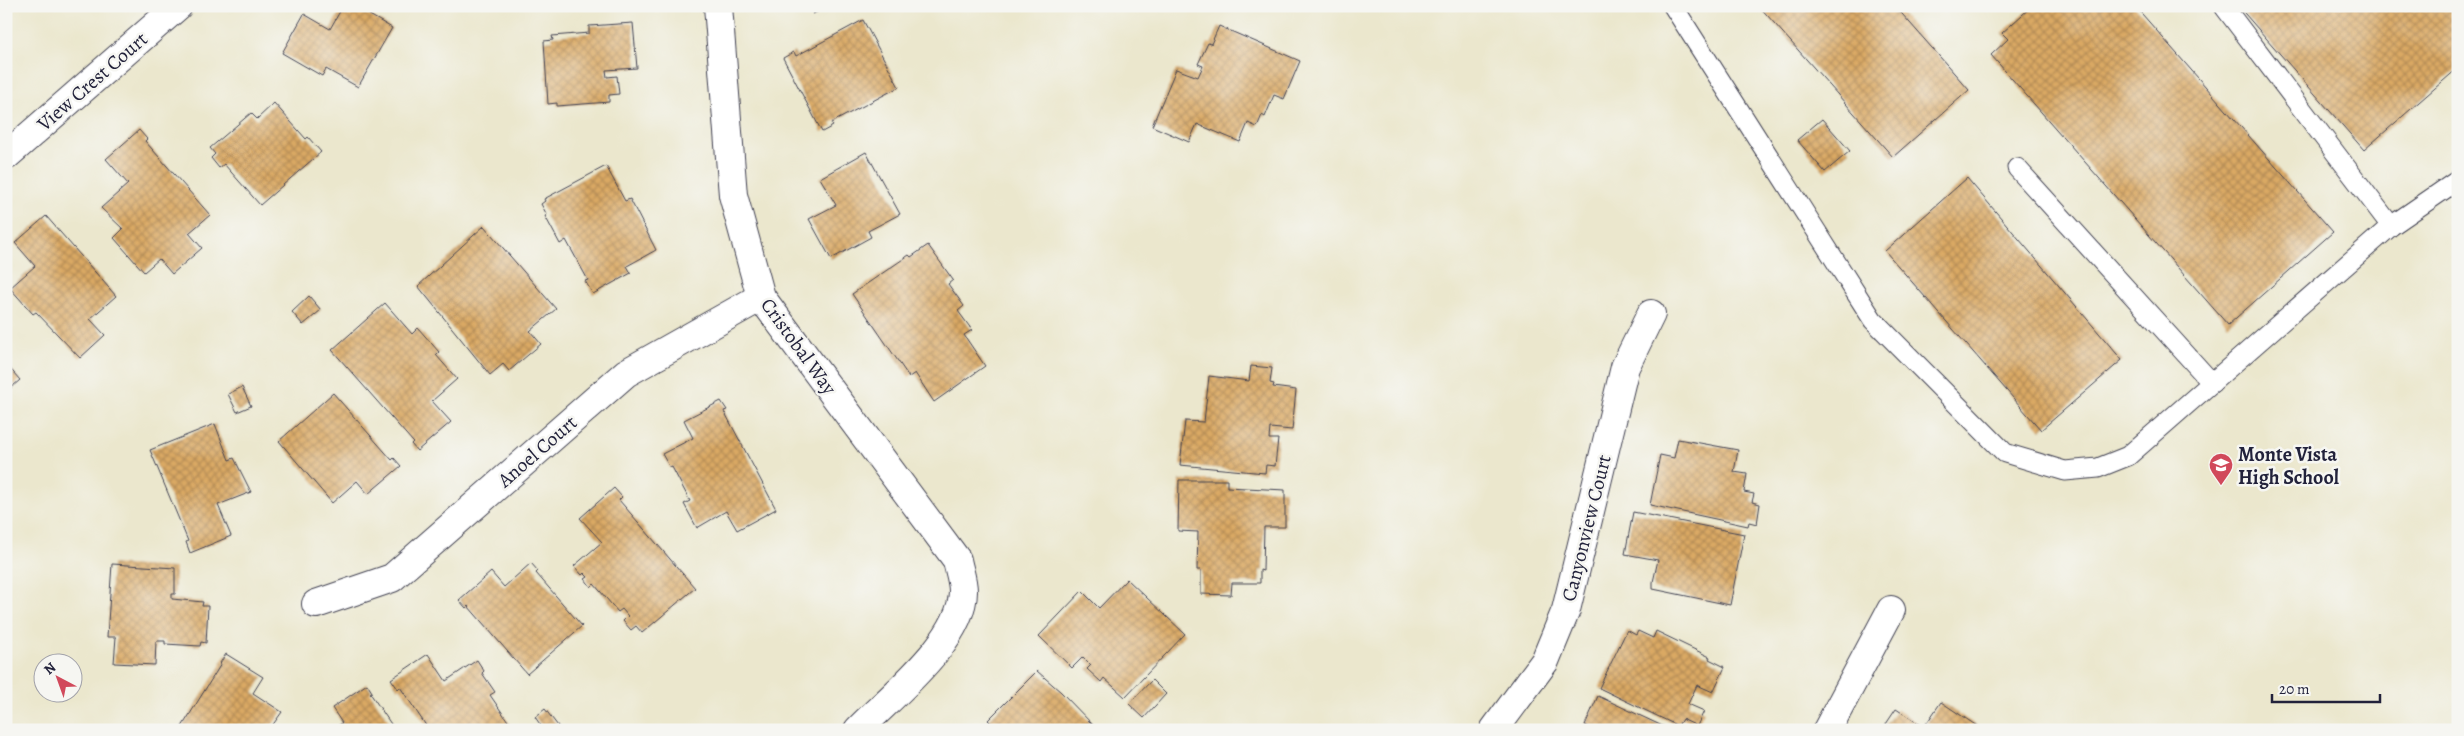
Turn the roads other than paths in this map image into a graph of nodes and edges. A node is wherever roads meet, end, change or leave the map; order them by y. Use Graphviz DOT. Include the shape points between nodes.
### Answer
graph roads {
  1 [pos="178,6"];
  2 [pos="718,6"];
  3 [pos="1673,6"];
  4 [pos="2225,8"];
  5 [pos="6,156"];
  6 [pos="2017,168"];
  7 [pos="2458,180"];
  8 [pos="2391,226"];
  9 [pos="761,297"];
  10 [pos="1651,314"];
  11 [pos="2212,383"];
  12 [pos="316,604"];
  13 [pos="1891,610"];
  14 [pos="858,730"];
  15 [pos="1494,730"];
  16 [pos="1827,730"];
  1 -- 5 [label="street, View Crest Court"];
  2 -- 9 [label="street, Cristobal Way" via="734,195"];
  3 -- 11 [label="lane" via="1873,320 2005,453 2065,471 2098,468 2128,456"];
  4 -- 8 [label="lane"];
  6 -- 11 [label="lane"];
  7 -- 8 [label="lane"];
  8 -- 11 [label="lane"];
  9 -- 12 [label="street, Anoel Court" via="626,373 392,578"];
  9 -- 14 [label="street, Cristobal Way" via="957,560 963,591 958,620 940,646"];
  10 -- 15 [label="street, Canyonview Court" via="1625,367 1566,610 1545,661"];
  13 -- 16 [label="street"];
}
